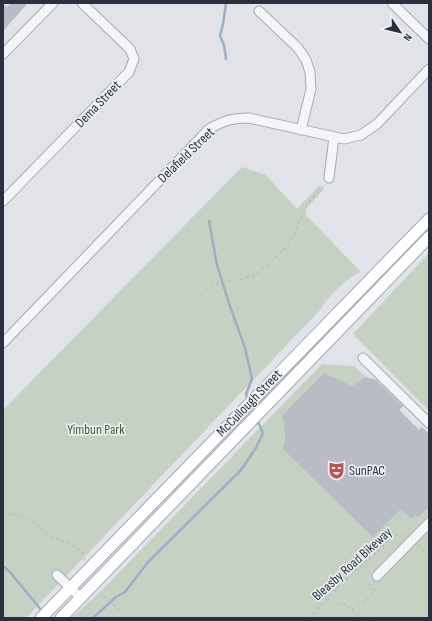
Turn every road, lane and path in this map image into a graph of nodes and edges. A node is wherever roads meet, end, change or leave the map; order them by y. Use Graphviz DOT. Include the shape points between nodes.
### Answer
graph roads {
  1 [pos="53,3"];
  2 [pos="82,3"];
  3 [pos="392,3"];
  4 [pos="259,11"];
  5 [pos="429,39"];
  6 [pos="3,54"];
  7 [pos="429,69"];
  8 [pos="301,130"];
  9 [pos="334,137"];
  10 [pos="329,178"];
  11 [pos="3,201"];
  12 [pos="429,219"];
  13 [pos="429,237"];
  14 [pos="206,289"];
  15 [pos="327,324"];
  16 [pos="336,333"];
  17 [pos="3,342"];
  18 [pos="363,358"];
  19 [pos="429,424"];
  20 [pos="3,512"];
  21 [pos="429,523"];
  22 [pos="413,539"];
  23 [pos="429,555"];
  24 [pos="85,572"];
  25 [pos="57,575"];
  26 [pos="377,576"];
  27 [pos="369,584"];
  28 [pos="70,588"];
  29 [pos="102,594"];
  30 [pos="81,598"];
  31 [pos="327,598"];
  32 [pos="352,610"];
  33 [pos="377,611"];
  34 [pos="64,615"];
  35 [pos="41,618"];
  36 [pos="127,618"];
  37 [pos="308,618"];
  38 [pos="358,618"];
  39 [pos="374,618"];
  1 -- 6 [label="street"];
  2 -- 11 [label="street, Dema Street" via="130,49 134,59 129,72"];
  3 -- 5 [label="street"];
  4 -- 8 [label="street" via="298,48 306,60 311,89"];
  7 -- 9 [label="street, Delafield Street" via="377,124 361,135 344,139"];
  8 -- 9 [label="street, Delafield Street"];
  8 -- 17 [label="street, Delafield Street" via="249,118 222,121 209,129"];
  9 -- 10 [label="street"];
  10 -- 14 [label="path" via="303,210 286,247 258,273 252,277 215,284"];
  12 -- 15 [label="main road, McCullough Street"];
  13 -- 16 [label="main road, McCullough Street"];
  15 -- 16 [label="street"];
  15 -- 24 [label="main road, McCullough Street"];
  16 -- 30 [label="main road, McCullough Street"];
  18 -- 19 [label="street"];
  20 -- 24 [label="path" via="22,517 38,525 51,537 72,544 83,554"];
  21 -- 22 [label="street"];
  22 -- 23 [label="path, Bleasby Road Bikeway"];
  22 -- 26 [label="street"];
  22 -- 31 [label="path, Bleasby Road Bikeway" via="401,533 394,536"];
  24 -- 28 [label="main road, McCullough Street"];
  25 -- 28 [label="street"];
  27 -- 32 [label="path" via="374,591"];
  28 -- 30 [label="street"];
  28 -- 35 [label="main road, McCullough Street"];
  29 -- 36 [label="path"];
  30 -- 34 [label="main road, McCullough Street"];
  31 -- 32 [label="path" via="336,604 345,604"];
  31 -- 37 [label="path, Bleasby Road Bikeway"];
  32 -- 38 [label="path"];
  33 -- 39 [label="path"];
}
